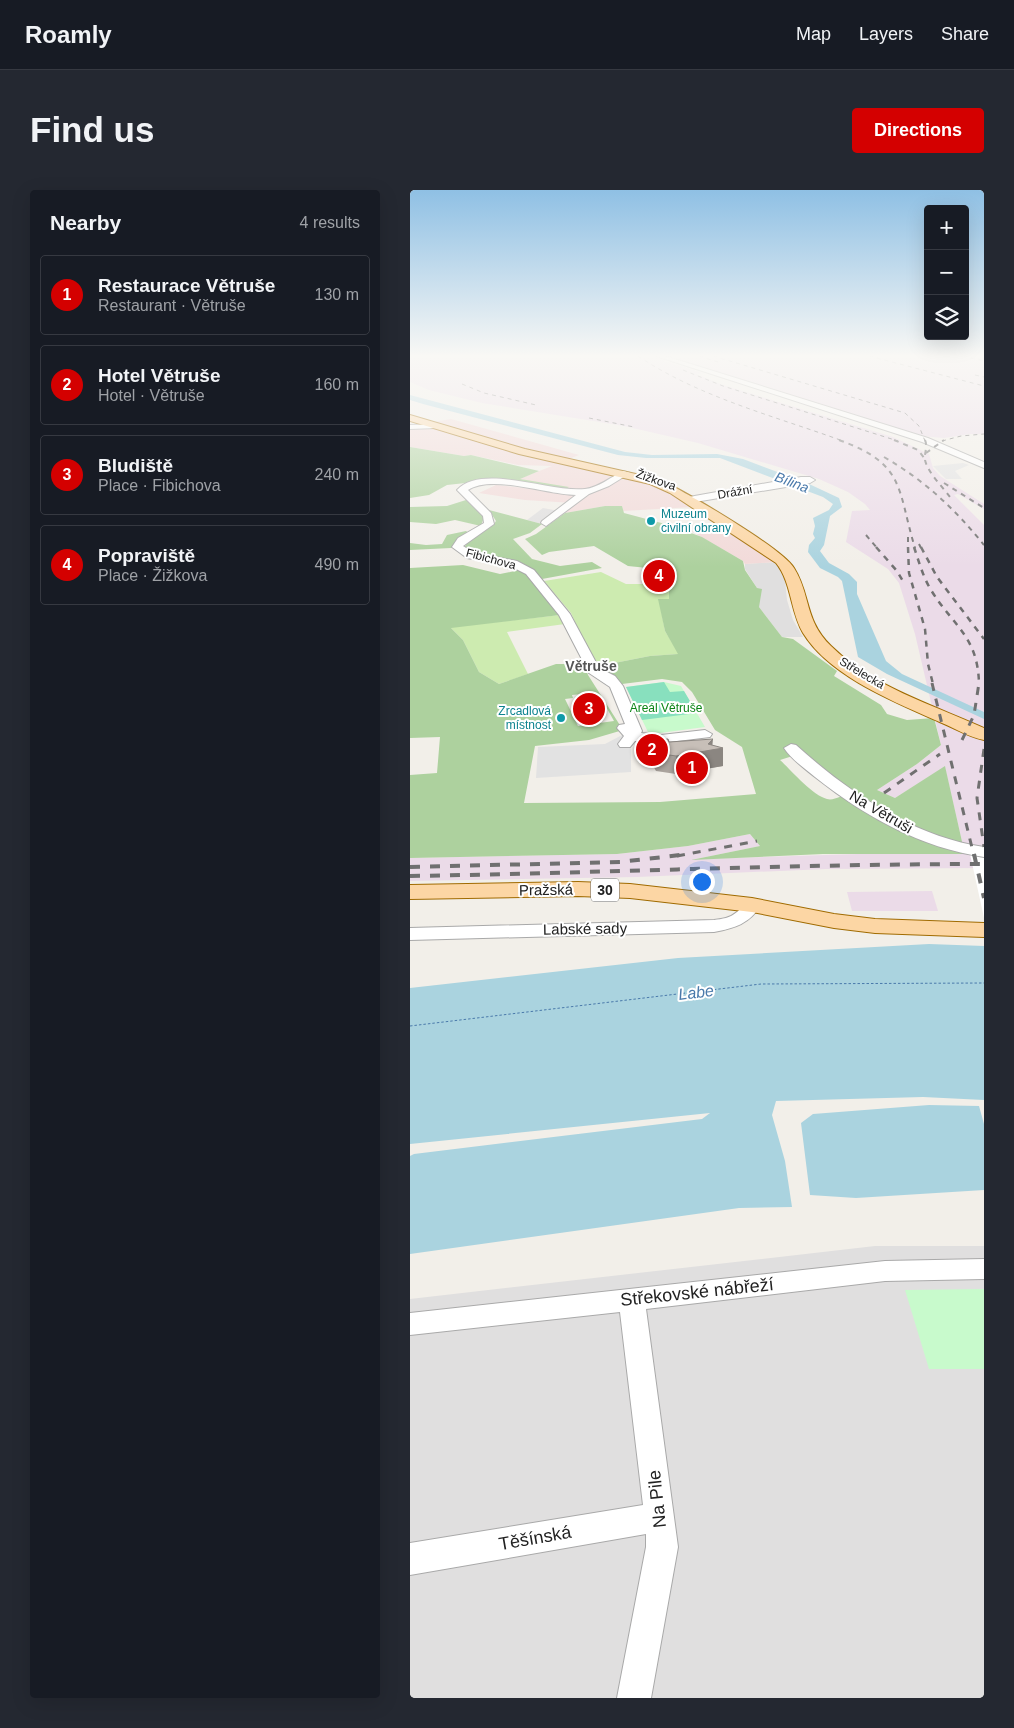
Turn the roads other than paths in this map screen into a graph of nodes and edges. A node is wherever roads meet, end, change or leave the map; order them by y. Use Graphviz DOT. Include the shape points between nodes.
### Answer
graph roads {
  1 [pos="436,426"];
  2 [pos="437,426"];
  3 [pos="882,426"];
  4 [pos="977,458"];
  5 [pos="984,465"];
  6 [pos="626,473"];
  7 [pos="805,480"];
  8 [pos="586,492"];
  9 [pos="693,499"];
  10 [pos="546,524"];
  11 [pos="792,565"];
  12 [pos="984,724"];
  13 [pos="705,734"];
  14 [pos="984,735"];
  15 [pos="790,748"];
  16 [pos="984,852"];
  17 [pos="410,892"];
  18 [pos="752,905"];
  19 [pos="800,913"];
  20 [pos="984,919"];
  21 [pos="984,930"];
  22 [pos="410,934"];
  23 [pos="984,1269"];
  24 [pos="632,1300"];
  25 [pos="410,1324"];
  26 [pos="660,1517"];
  27 [pos="410,1559"];
  28 [pos="634,1698"];
  1 -- 9 [label="main road, Žižkova" via="531,451 650,476 673,484"];
  2 -- 6 [label="main road, Žižkova" via="530,454"];
  3 -- 4 [label="street"];
  4 -- 5 [label="street"];
  6 -- 8 [label="street"];
  6 -- 9 [label="main road, Žižkova" via="665,485"];
  7 -- 9 [label="street, Drážní"];
  8 -- 10 [label="street"];
  8 -- 13 [label="street, Fibichova" via="487,482 467,486 462,490 488,515 489,524 462,540 457,548 471,556 513,563 530,572 564,614 594,670 610,679 620,692 635,731 628,739"];
  9 -- 11 [label="main road, Žižkova"];
  11 -- 12 [label="main road, Střelecká" via="803,574 814,618 836,648 863,667"];
  11 -- 14 [label="main road, Střelecká" via="807,627 826,649 852,670"];
  15 -- 16 [label="street, Na Větruši" via="821,776 903,826 958,850"];
  17 -- 18 [label="main road, Pražská / 30" via="603,890"];
  18 -- 19 [label="main road, Pražská / 30"];
  18 -- 22 [label="street, Labské sady" via="743,918 714,926"];
  19 -- 20 [label="main road, Pražská / 30" via="875,918"];
  19 -- 21 [label="main road, Pražská / 30" via="875,926"];
  23 -- 24 [label="street, Střekovské nábřeží" via="885,1271"];
  24 -- 25 [label="street, Střekovské nábřeží"];
  24 -- 26 [label="street, Na Pile"];
  26 -- 27 [label="street, Těšínská"];
  26 -- 28 [label="street, Na Pile" via="662,1547"];
}
